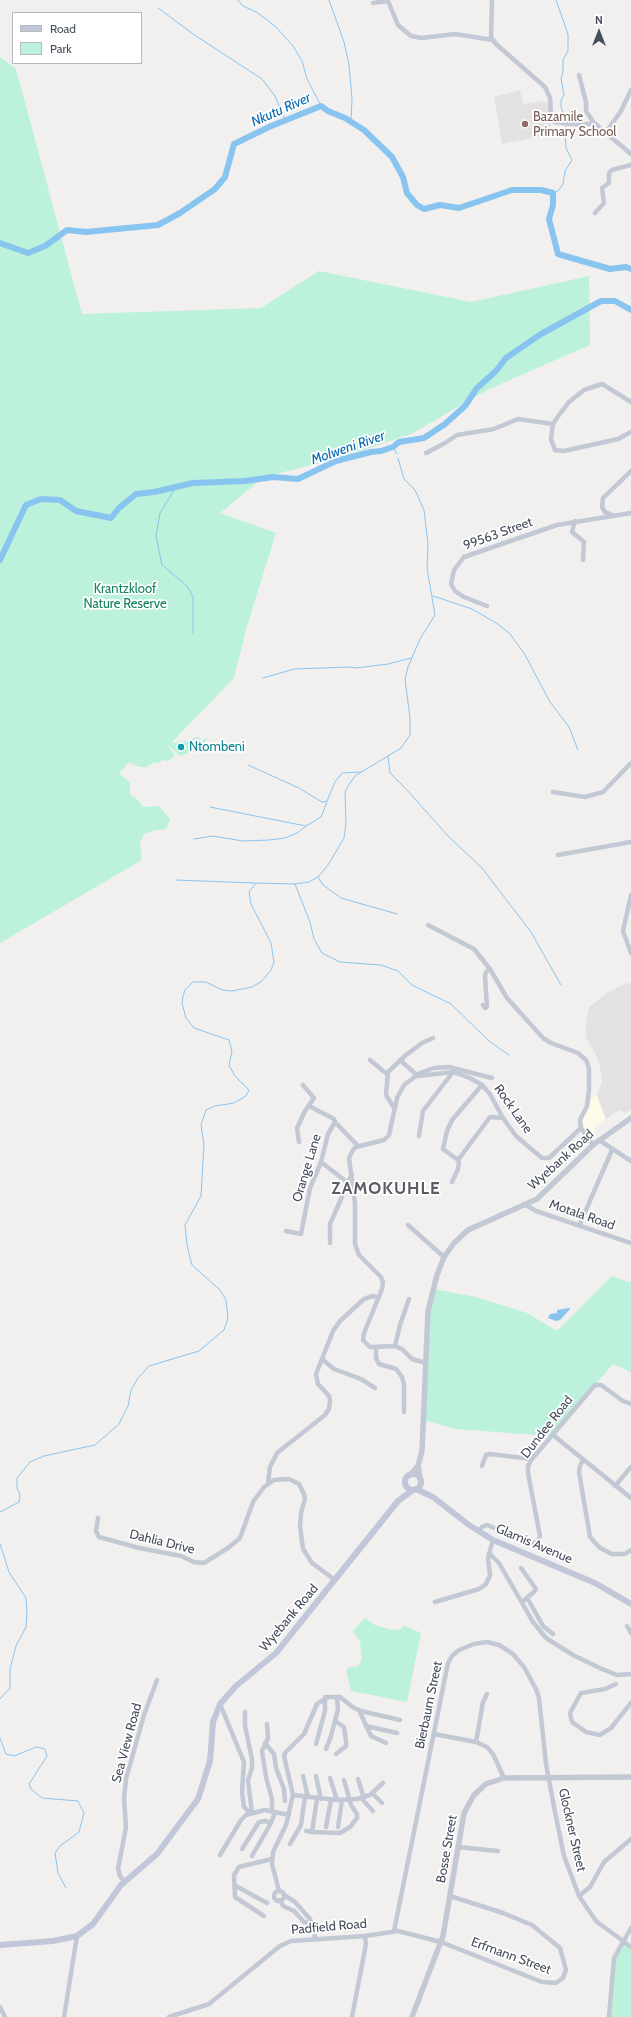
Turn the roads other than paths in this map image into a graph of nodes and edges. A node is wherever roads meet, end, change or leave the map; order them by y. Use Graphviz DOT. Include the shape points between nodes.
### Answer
graph roads {
  1 [pos="492,0"];
  2 [pos="372,3"];
  3 [pos="493,40"];
  4 [pos="579,75"];
  5 [pos="631,90"];
  6 [pos="594,123"];
  7 [pos="606,132"];
  8 [pos="631,154"];
  9 [pos="631,165"];
  10 [pos="595,213"];
  11 [pos="631,402"];
  12 [pos="553,424"];
  13 [pos="631,432"];
  14 [pos="426,452"];
  15 [pos="631,471"];
  16 [pos="631,512"];
  17 [pos="612,515"];
  18 [pos="575,521"];
  19 [pos="583,560"];
  20 [pos="487,606"];
  21 [pos="631,763"];
  22 [pos="552,792"];
  23 [pos="631,842"];
  24 [pos="558,855"];
  25 [pos="631,895"];
  26 [pos="428,926"];
  27 [pos="631,953"];
  28 [pos="490,969"];
  29 [pos="483,1005"];
  30 [pos="433,1038"];
  31 [pos="370,1060"];
  32 [pos="400,1060"];
  33 [pos="453,1072"];
  34 [pos="387,1074"];
  35 [pos="416,1075"];
  36 [pos="492,1078"];
  37 [pos="303,1085"];
  38 [pos="482,1085"];
  39 [pos="309,1106"];
  40 [pos="394,1108"];
  41 [pos="504,1118"];
  42 [pos="631,1118"];
  43 [pos="335,1121"];
  44 [pos="581,1128"];
  45 [pos="419,1136"];
  46 [pos="599,1140"];
  47 [pos="299,1142"];
  48 [pos="593,1145"];
  49 [pos="358,1146"];
  50 [pos="612,1150"];
  51 [pos="458,1160"];
  52 [pos="631,1161"];
  53 [pos="321,1162"];
  54 [pos="352,1174"];
  55 [pos="452,1182"];
  56 [pos="348,1183"];
  57 [pos="526,1205"];
  58 [pos="408,1225"];
  59 [pos="579,1226"];
  60 [pos="286,1231"];
  61 [pos="330,1243"];
  62 [pos="631,1243"];
  63 [pos="444,1257"];
  64 [pos="379,1298"];
  65 [pos="409,1299"];
  66 [pos="395,1346"];
  67 [pos="376,1348"];
  68 [pos="322,1359"];
  69 [pos="426,1363"];
  70 [pos="375,1388"];
  71 [pos="631,1404"];
  72 [pos="404,1412"];
  73 [pos="553,1435"];
  74 [pos="532,1459"];
  75 [pos="583,1460"];
  76 [pos="418,1466"];
  77 [pos="482,1466"];
  78 [pos="631,1467"];
  79 [pos="410,1475"];
  80 [pos="420,1480"];
  81 [pos="268,1483"];
  82 [pos="406,1484"];
  83 [pos="615,1486"];
  84 [pos="414,1489"];
  85 [pos="433,1497"];
  86 [pos="631,1498"];
  87 [pos="398,1501"];
  88 [pos="98,1518"];
  89 [pos="478,1531"];
  90 [pos="493,1540"];
  91 [pos="631,1550"];
  92 [pos="489,1553"];
  93 [pos="521,1568"];
  94 [pos="335,1580"];
  95 [pos="529,1601"];
  96 [pos="435,1602"];
  97 [pos="522,1602"];
  98 [pos="631,1604"];
  99 [pos="627,1626"];
  100 [pos="631,1633"];
  101 [pos="553,1634"];
  102 [pos="631,1674"];
  103 [pos="158,1680"];
  104 [pos="616,1684"];
  105 [pos="487,1694"];
  106 [pos="337,1697"];
  107 [pos="325,1698"];
  108 [pos="631,1703"];
  109 [pos="220,1704"];
  110 [pos="359,1710"];
  111 [pos="629,1710"];
  112 [pos="245,1712"];
  113 [pos="400,1720"];
  114 [pos="335,1721"];
  115 [pos="267,1724"];
  116 [pos="366,1726"];
  117 [pos="397,1733"];
  118 [pos="434,1734"];
  119 [pos="476,1742"];
  120 [pos="265,1743"];
  121 [pos="386,1743"];
  122 [pos="316,1744"];
  123 [pos="326,1749"];
  124 [pos="336,1754"];
  125 [pos="303,1776"];
  126 [pos="316,1776"];
  127 [pos="548,1776"];
  128 [pos="631,1777"];
  129 [pos="330,1778"];
  130 [pos="504,1778"];
  131 [pos="358,1779"];
  132 [pos="344,1780"];
  133 [pos="383,1782"];
  134 [pos="372,1793"];
  135 [pos="293,1795"];
  136 [pos="307,1797"];
  137 [pos="363,1798"];
  138 [pos="319,1799"];
  139 [pos="331,1800"];
  140 [pos="337,1800"];
  141 [pos="342,1800"];
  142 [pos="350,1800"];
  143 [pos="285,1801"];
  144 [pos="382,1803"];
  145 [pos="373,1811"];
  146 [pos="273,1812"];
  147 [pos="251,1813"];
  148 [pos="289,1815"];
  149 [pos="271,1823"];
  150 [pos="326,1827"];
  151 [pos="338,1827"];
  152 [pos="631,1839"];
  153 [pos="290,1844"];
  154 [pos="458,1847"];
  155 [pos="242,1849"];
  156 [pos="498,1852"];
  157 [pos="220,1855"];
  158 [pos="252,1856"];
  159 [pos="272,1859"];
  160 [pos="125,1882"];
  161 [pos="234,1885"];
  162 [pos="279,1891"];
  163 [pos="284,1895"];
  164 [pos="450,1896"];
  165 [pos="579,1896"];
  166 [pos="280,1900"];
  167 [pos="267,1903"];
  168 [pos="300,1909"];
  169 [pos="294,1911"];
  170 [pos="264,1916"];
  171 [pos="313,1924"];
  172 [pos="631,1928"];
  173 [pos="394,1931"];
  174 [pos="77,1936"];
  175 [pos="365,1936"];
  176 [pos="315,1939"];
  177 [pos="622,1941"];
  178 [pos="441,1942"];
  179 [pos="0,1945"];
  180 [pos="631,1947"];
  181 [pos="0,2007"];
  182 [pos="5,2017"];
  183 [pos="64,2017"];
  184 [pos="169,2017"];
  185 [pos="352,2017"];
  186 [pos="412,2017"];
  187 [pos="609,2017"];
  1 -- 3 [label="street" via="490,29"];
  2 -- 3 [label="street" via="388,1 398,25 411,36 422,38 455,34"];
  3 -- 6 [label="street" via="545,87 550,98 554,122 582,125"];
  4 -- 6 [label="street" via="586,111"];
  5 -- 7 [label="street" via="621,111"];
  6 -- 7 [label="street"];
  7 -- 8 [label="street"];
  9 -- 10 [label="street" via="609,173 609,183 602,189 604,203"];
  11 -- 12 [label="street" via="605,385 599,384 576,396 564,407"];
  12 -- 13 [label="street" via="551,439 559,451 618,439"];
  12 -- 14 [label="street" via="518,419 494,429 457,435"];
  15 -- 17 [label="street" via="603,498 604,510"];
  16 -- 17 [label="street, 99563 Street"];
  17 -- 18 [label="street, 99563 Street"];
  18 -- 19 [label="street" via="572,532 584,542"];
  18 -- 20 [label="street, 99563 Street" via="464,557 454,570 451,584 464,598"];
  21 -- 22 [label="street" via="603,792 585,797"];
  23 -- 24 [label="street"];
  25 -- 27 [label="street" via="623,931"];
  26 -- 28 [label="street" via="474,949"];
  28 -- 29 [label="street" via="485,976 487,1006 485,1008"];
  28 -- 44 [label="street" via="507,998 546,1041 578,1053 586,1060 589,1068 589,1090 587,1106 580,1120"];
  30 -- 32 [label="street"];
  31 -- 34 [label="street"];
  32 -- 34 [label="street"];
  32 -- 35 [label="street"];
  33 -- 35 [label="street, Rock Lane"];
  33 -- 38 [label="street, Rock Lane"];
  33 -- 45 [label="street" via="424,1111"];
  34 -- 40 [label="street" via="386,1095"];
  35 -- 36 [label="street" via="434,1068 449,1067"];
  35 -- 40 [label="street" via="404,1085"];
  37 -- 39 [label="street" via="314,1098"];
  38 -- 41 [label="street, Rock Lane"];
  38 -- 51 [label="street" via="449,1125 443,1149"];
  39 -- 43 [label="street"];
  39 -- 47 [label="street" via="297,1128"];
  40 -- 49 [label="street" via="389,1135 384,1140"];
  41 -- 44 [label="street, Rock Lane" via="523,1143 544,1159 549,1158"];
  41 -- 51 [label="street" via="490,1117"];
  42 -- 46 [label="street, Wyebank Road"];
  43 -- 49 [label="street"];
  43 -- 53 [label="street, Orange Lane" via="328,1134"];
  44 -- 48 [label="street"];
  46 -- 48 [label="street, Wyebank Road"];
  46 -- 50 [label="street"];
  48 -- 57 [label="street, Wyebank Road" via="550,1188"];
  49 -- 54 [label="street" via="352,1150 350,1158"];
  50 -- 52 [label="street"];
  50 -- 59 [label="street"];
  51 -- 55 [label="street" via="458,1169"];
  53 -- 56 [label="street"];
  53 -- 60 [label="street, Orange Lane" via="310,1188 301,1234"];
  54 -- 56 [label="street"];
  54 -- 64 [label="street" via="355,1244 359,1255 382,1280"];
  56 -- 61 [label="street" via="330,1224"];
  57 -- 59 [label="street, Motala Road"];
  57 -- 63 [label="street, Wyebank Road" via="468,1230"];
  58 -- 63 [label="street"];
  59 -- 62 [label="street, Motala Road"];
  63 -- 69 [label="street, Wyebank Road" via="428,1311"];
  64 -- 67 [label="street" via="363,1337 367,1346"];
  64 -- 68 [label="street" via="366,1297 340,1321 333,1331"];
  65 -- 66 [label="street"];
  66 -- 67 [label="street"];
  66 -- 69 [label="street" via="402,1348 412,1359"];
  67 -- 72 [label="street" via="379,1364 396,1369 402,1377"];
  68 -- 70 [label="street" via="334,1369 361,1378"];
  68 -- 81 [label="street" via="316,1378 320,1387 329,1396 329,1409 325,1416 277,1453 270,1468"];
  69 -- 76 [label="street, Wyebank Road" via="422,1445"];
  71 -- 73 [label="street, Dundee Road" via="597,1384"];
  73 -- 74 [label="street, Dundee Road"];
  73 -- 75 [label="street"];
  74 -- 77 [label="street" via="490,1454 486,1456"];
  74 -- 89 [label="street, Dundee Road" via="528,1473 540,1536 538,1542 532,1543 487,1525"];
  75 -- 83 [label="street"];
  75 -- 91 [label="street" via="579,1472 590,1537 600,1548 612,1554 625,1554"];
  76 -- 79 [label="street"];
  76 -- 80 [label="street, Wyebank Road"];
  78 -- 83 [label="street"];
  79 -- 80 [label="main road" via="415,1475"];
  79 -- 82 [label="main road" via="406,1479"];
  80 -- 84 [label="main road"];
  80 -- 85 [label="main road, Glamis Avenue"];
  81 -- 88 [label="street, Dahlia Drive" via="253,1502 240,1538 204,1563 99,1537 96,1531"];
  81 -- 94 [label="street" via="278,1478 288,1478 299,1484 305,1499 300,1526 304,1549 312,1563"];
  82 -- 84 [label="main road"];
  82 -- 87 [label="main road, Wyebank Road"];
  83 -- 86 [label="street"];
  84 -- 85 [label="main road, Glamis Avenue"];
  84 -- 87 [label="main road, Wyebank Road"];
  85 -- 89 [label="main road, Glamis Avenue"];
  87 -- 94 [label="main road, Wyebank Road"];
  89 -- 90 [label="main road, Glamis Avenue"];
  90 -- 92 [label="street"];
  90 -- 98 [label="main road, Glamis Avenue" via="595,1583"];
  92 -- 96 [label="street" via="490,1574 483,1586"];
  92 -- 97 [label="street" via="499,1562"];
  93 -- 97 [label="street" via="536,1588"];
  94 -- 109 [label="main road, Wyebank Road" via="276,1653 236,1686"];
  95 -- 101 [label="street" via="543,1626"];
  97 -- 102 [label="street" via="538,1630 554,1644 573,1656 610,1672"];
  99 -- 100 [label="street"];
  103 -- 160 [label="street, Sea View Road" via="144,1715 126,1779 126,1827 118,1869"];
  104 -- 111 [label="street" via="605,1689 581,1693 570,1713 571,1720 586,1732 600,1735"];
  105 -- 119 [label="street" via="483,1702"];
  106 -- 107 [label="street"];
  106 -- 110 [label="street"];
  106 -- 114 [label="street"];
  107 -- 122 [label="street" via="325,1711"];
  107 -- 135 [label="street" via="316,1704 301,1738 285,1752 284,1761"];
  108 -- 111 [label="street"];
  109 -- 147 [label="street" via="244,1762 244,1807"];
  109 -- 160 [label="main road, Wyebank Road" via="213,1722 210,1761 198,1799 157,1854"];
  110 -- 113 [label="street"];
  110 -- 116 [label="street"];
  112 -- 147 [label="street" via="252,1759 248,1780"];
  114 -- 123 [label="street"];
  114 -- 124 [label="street" via="344,1727 346,1741 344,1748"];
  115 -- 120 [label="street" via="268,1738"];
  116 -- 117 [label="street"];
  116 -- 121 [label="street" via="371,1736"];
  118 -- 119 [label="street"];
  118 -- 127 [label="street, Bierbaum Street" via="446,1669 452,1656 474,1644 495,1644 518,1658 536,1689"];
  118 -- 173 [label="street, Bierbaum Street"];
  119 -- 130 [label="street" via="490,1750"];
  120 -- 143 [label="street" via="274,1754"];
  120 -- 146 [label="street" via="262,1751"];
  125 -- 136 [label="street"];
  126 -- 138 [label="street"];
  127 -- 128 [label="street, Bosse Street"];
  127 -- 130 [label="street, Bosse Street"];
  127 -- 165 [label="street, Glockner Street" via="564,1856"];
  129 -- 140 [label="street"];
  130 -- 154 [label="street, Bosse Street" via="486,1784 469,1801 464,1813"];
  131 -- 137 [label="street"];
  132 -- 142 [label="street"];
  133 -- 134 [label="street"];
  134 -- 137 [label="street"];
  134 -- 144 [label="street"];
  135 -- 136 [label="street"];
  135 -- 148 [label="street"];
  136 -- 138 [label="street"];
  136 -- 153 [label="street" via="301,1825"];
  137 -- 142 [label="street"];
  137 -- 145 [label="street"];
  138 -- 139 [label="street"];
  138 -- 142 [label="street" via="309,1832 337,1833 350,1827 358,1816"];
  139 -- 140 [label="street"];
  139 -- 150 [label="street"];
  140 -- 141 [label="street"];
  141 -- 142 [label="street"];
  141 -- 151 [label="street"];
  146 -- 147 [label="street"];
  146 -- 148 [label="street"];
  146 -- 149 [label="street"];
  147 -- 157 [label="street" via="241,1820"];
  148 -- 159 [label="street" via="276,1842"];
  149 -- 155 [label="street" via="259,1822"];
  149 -- 158 [label="street"];
  152 -- 165 [label="street" via="604,1862 590,1887"];
  154 -- 156 [label="street"];
  154 -- 164 [label="street, Bosse Street"];
  159 -- 161 [label="street" via="239,1867 234,1875"];
  159 -- 162 [label="street"];
  160 -- 174 [label="main road, Wyebank Road" via="116,1890 94,1924"];
  161 -- 167 [label="street"];
  161 -- 170 [label="street" via="237,1899"];
  162 -- 163 [label="street"];
  162 -- 166 [label="street" via="275,1897"];
  163 -- 166 [label="street"];
  163 -- 168 [label="street" via="291,1898"];
  164 -- 178 [label="street, Bosse Street"];
  164 -- 178 [label="street, Erfmann Street" via="532,1925 560,1948 566,1970 560,1981 542,1982"];
  165 -- 177 [label="street, Glockner Street" via="596,1921"];
  166 -- 169 [label="street" via="283,1906"];
  168 -- 169 [label="street"];
  168 -- 171 [label="street"];
  169 -- 171 [label="street" via="304,1922"];
  171 -- 176 [label="street"];
  172 -- 177 [label="street"];
  173 -- 175 [label="street, Padfield Road"];
  173 -- 178 [label="street, Padfield Road"];
  174 -- 179 [label="main road, Wyebank Road" via="53,1941"];
  174 -- 183 [label="street"];
  175 -- 176 [label="street, Padfield Road"];
  175 -- 185 [label="street" via="366,1944"];
  176 -- 184 [label="street, Padfield Road" via="286,1942 209,2004"];
  177 -- 180 [label="street, Glockner Street"];
  177 -- 187 [label="street" via="614,1958"];
  178 -- 186 [label="street, Bosse Street"];
  181 -- 182 [label="street"];
}
